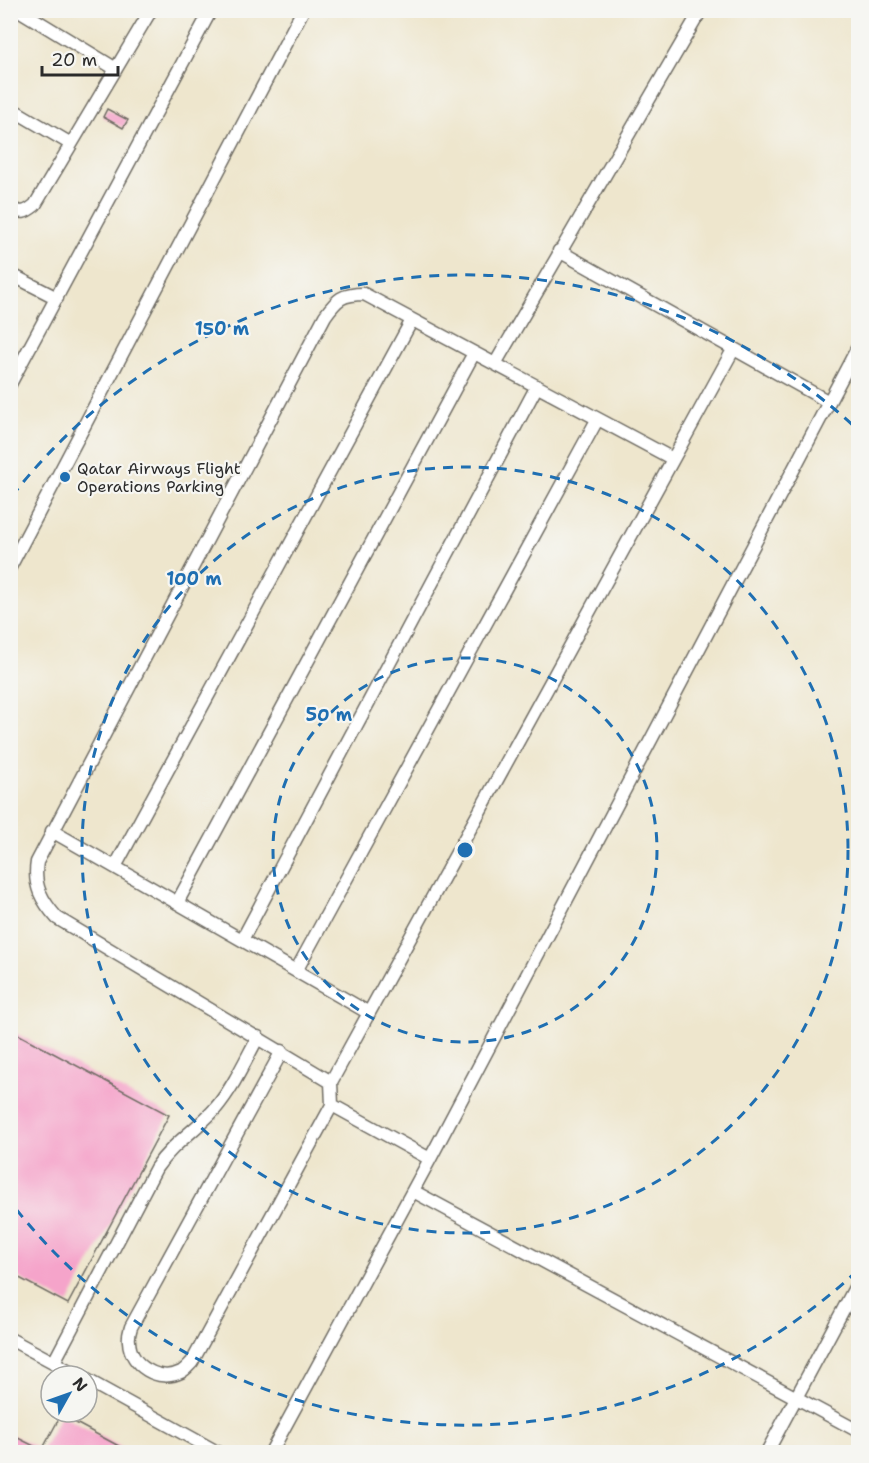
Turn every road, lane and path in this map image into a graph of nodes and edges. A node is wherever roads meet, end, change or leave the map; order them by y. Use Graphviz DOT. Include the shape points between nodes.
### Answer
graph roads {
  1 [pos="19,10"];
  2 [pos="151,10"];
  3 [pos="211,10"];
  4 [pos="303,10"];
  5 [pos="701,10"];
  6 [pos="116,69"];
  7 [pos="10,108"];
  8 [pos="71,144"];
  9 [pos="10,208"];
  10 [pos="559,251"];
  11 [pos="10,274"];
  12 [pos="57,298"];
  13 [pos="412,320"];
  14 [pos="858,347"];
  15 [pos="733,350"];
  16 [pos="474,353"];
  17 [pos="495,364"];
  18 [pos="10,384"];
  19 [pos="537,386"];
  20 [pos="829,402"];
  21 [pos="597,420"];
  22 [pos="673,459"];
  23 [pos="10,567"];
  24 [pos="52,831"];
  25 [pos="115,867"];
  26 [pos="177,903"];
  27 [pos="242,940"];
  28 [pos="296,971"];
  29 [pos="369,1013"];
  30 [pos="258,1037"];
  31 [pos="282,1051"];
  32 [pos="331,1082"];
  33 [pos="332,1105"];
  34 [pos="430,1159"];
  35 [pos="413,1191"];
  36 [pos="858,1282"];
  37 [pos="10,1339"];
  38 [pos="54,1362"];
  39 [pos="58,1364"];
  40 [pos="99,1387"];
  41 [pos="796,1397"];
  42 [pos="858,1431"];
  43 [pos="212,1451"];
  44 [pos="271,1452"];
  45 [pos="767,1452"];
  1 -- 6 [label="lane"];
  2 -- 6 [label="lane"];
  3 -- 12 [label="lane"];
  4 -- 23 [label="lane"];
  5 -- 10 [label="lane"];
  6 -- 8 [label="lane"];
  7 -- 8 [label="lane"];
  8 -- 9 [label="lane" via="35,205 25,213"];
  10 -- 15 [label="lane"];
  10 -- 17 [label="lane"];
  11 -- 12 [label="lane"];
  12 -- 18 [label="lane"];
  13 -- 16 [label="lane"];
  13 -- 24 [label="lane" via="364,294 350,294 337,300"];
  13 -- 25 [label="lane"];
  14 -- 20 [label="lane"];
  15 -- 20 [label="lane"];
  15 -- 22 [label="lane"];
  16 -- 17 [label="lane"];
  16 -- 26 [label="lane"];
  17 -- 19 [label="lane"];
  19 -- 21 [label="lane"];
  19 -- 27 [label="lane"];
  20 -- 34 [label="lane"];
  21 -- 22 [label="lane"];
  21 -- 28 [label="lane"];
  22 -- 29 [label="lane"];
  24 -- 25 [label="lane"];
  24 -- 30 [label="lane" via="35,875 37,890 57,918"];
  25 -- 26 [label="lane"];
  26 -- 27 [label="lane"];
  27 -- 28 [label="lane"];
  28 -- 29 [label="lane"];
  29 -- 32 [label="lane"];
  30 -- 31 [label="lane"];
  30 -- 38 [label="lane" via="220,1102 172,1147 156,1168"];
  31 -- 32 [label="lane"];
  31 -- 33 [label="lane" via="131,1327 132,1355 141,1366 153,1374 167,1375 182,1371 192,1362"];
  32 -- 33 [label="lane"];
  33 -- 34 [label="lane"];
  34 -- 35 [label="lane"];
  35 -- 41 [label="lane"];
  35 -- 44 [label="lane"];
  36 -- 41 [label="lane"];
  37 -- 38 [label="lane"];
  38 -- 39 [label="lane"];
  40 -- 43 [label="lane"];
  41 -- 42 [label="lane"];
  41 -- 45 [label="lane"];
}
